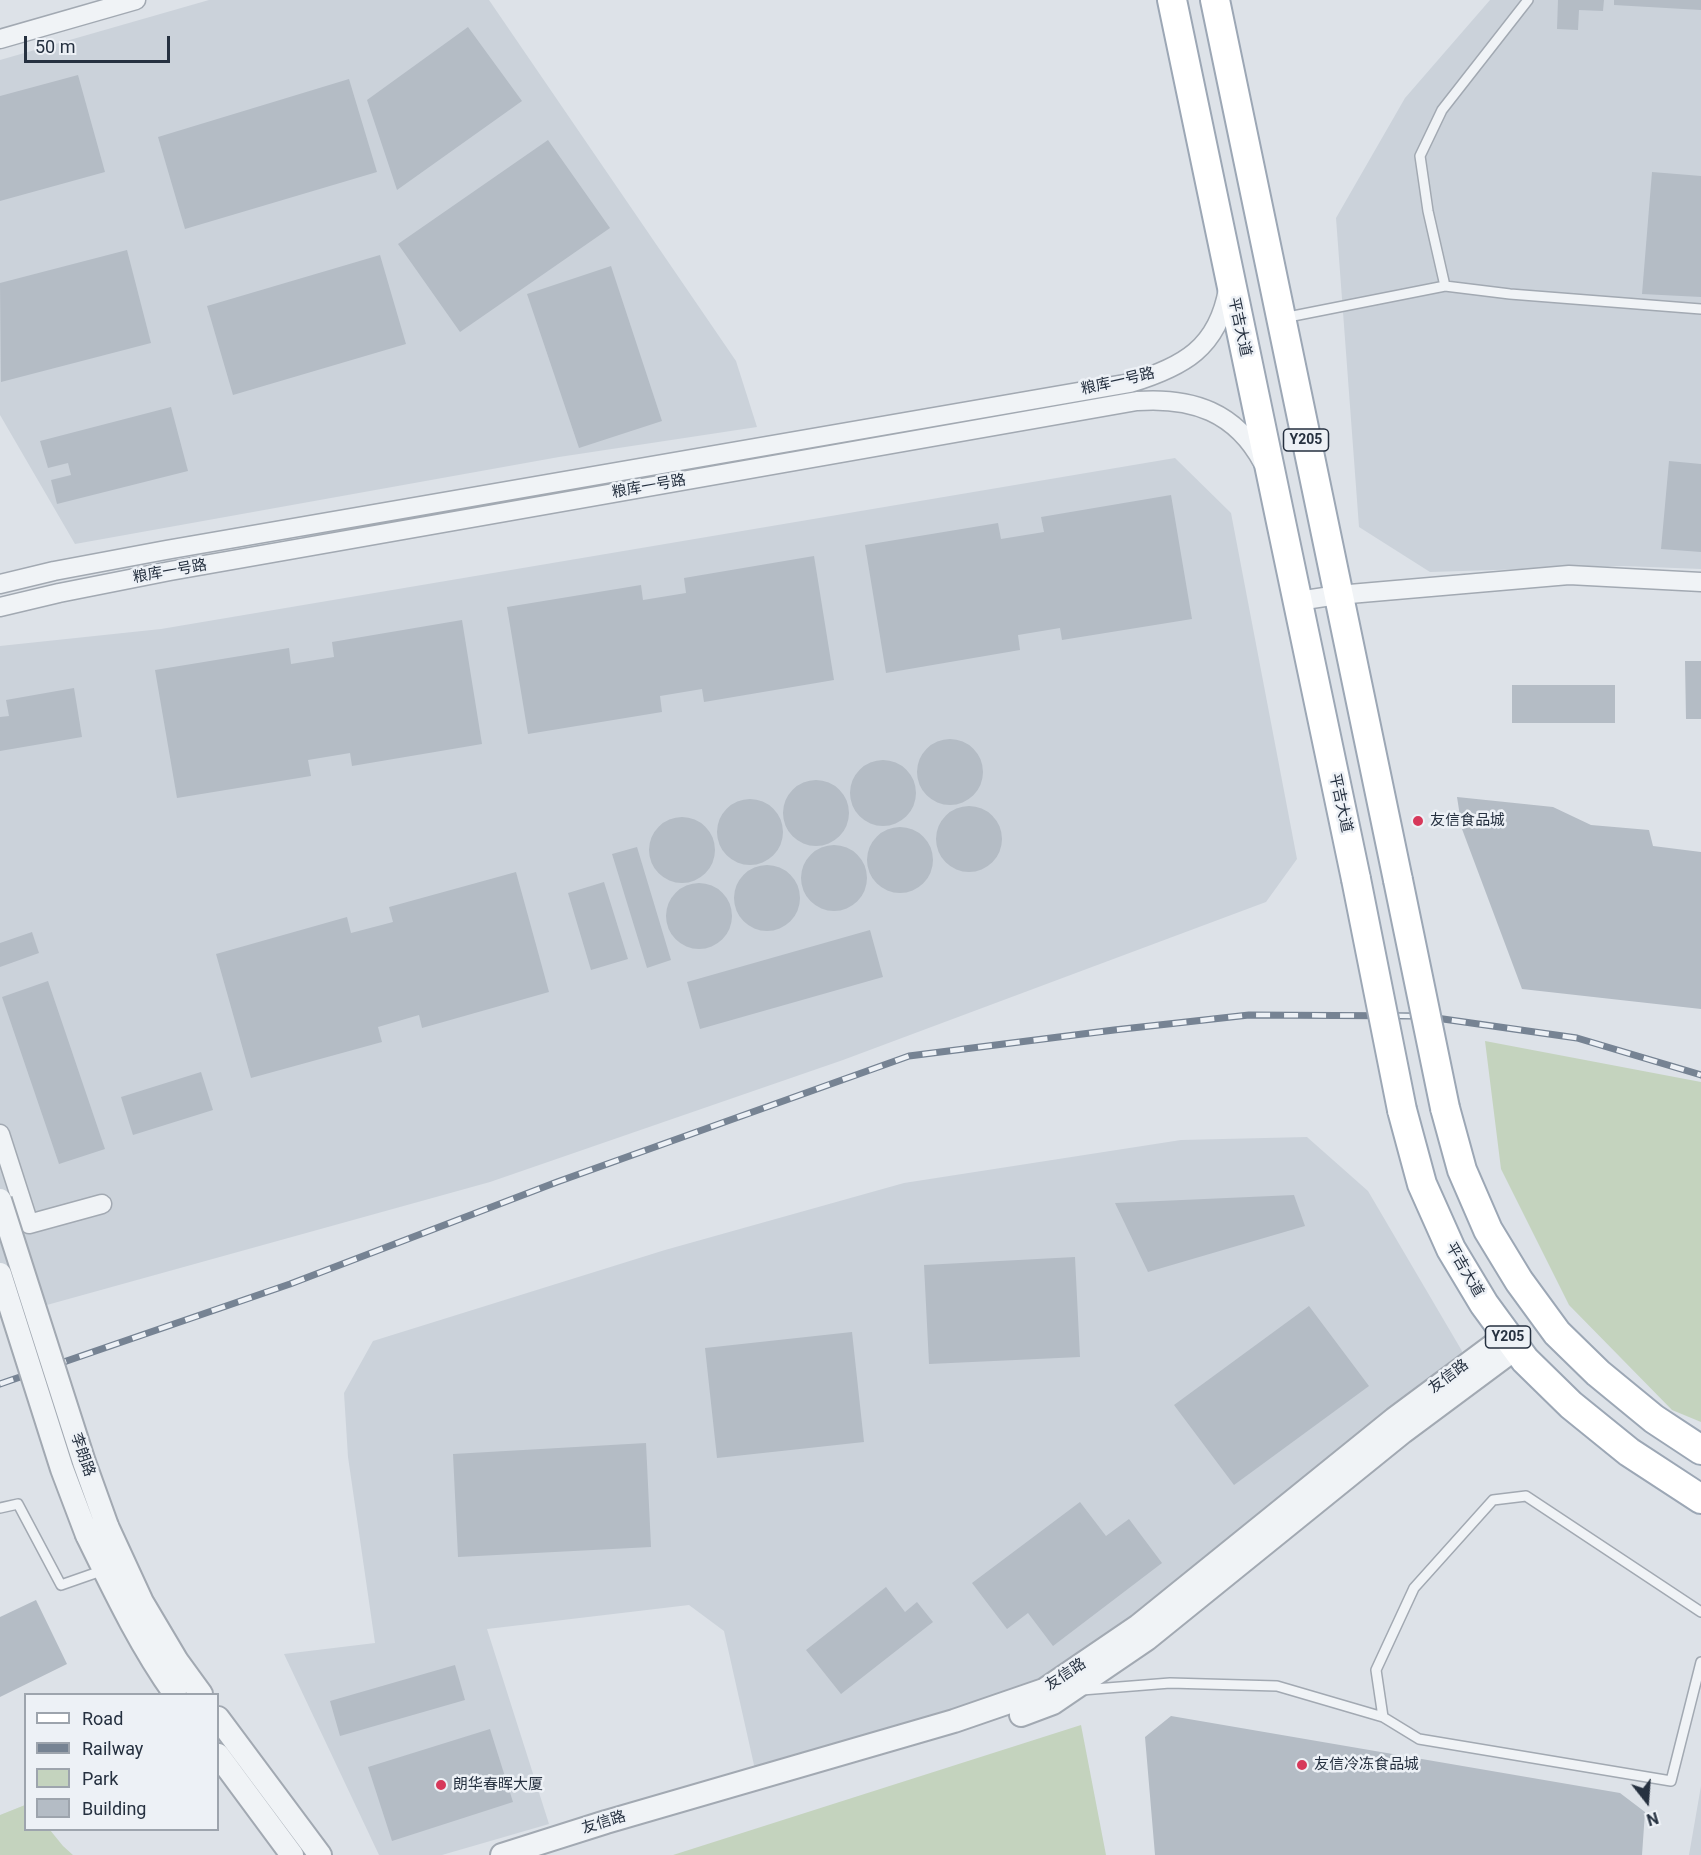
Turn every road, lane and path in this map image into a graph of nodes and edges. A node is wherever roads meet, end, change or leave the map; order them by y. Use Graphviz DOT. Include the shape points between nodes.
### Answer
graph roads {
  1 [pos="136,0"];
  2 [pos="1172,0"];
  3 [pos="1215,0"];
  4 [pos="1528,0"];
  5 [pos="0,39"];
  6 [pos="1229,282"];
  7 [pos="1445,286"];
  8 [pos="1701,309"];
  9 [pos="1281,319"];
  10 [pos="1270,474"];
  11 [pos="1701,582"];
  12 [pos="0,584"];
  13 [pos="1338,595"];
  14 [pos="1298,600"];
  15 [pos="0,606"];
  16 [pos="0,1134"];
  17 [pos="0,1202"];
  18 [pos="102,1204"];
  19 [pos="29,1224"];
  20 [pos="0,1274"];
  21 [pos="1512,1341"];
  22 [pos="1701,1450"];
  23 [pos="1701,1499"];
  24 [pos="0,1508"];
  25 [pos="97,1531"];
  26 [pos="104,1570"];
  27 [pos="1701,1612"];
  28 [pos="1701,1662"];
  29 [pos="1072,1690"];
  30 [pos="174,1693"];
  31 [pos="200,1693"];
  32 [pos="1383,1717"];
  33 [pos="219,1719"];
  34 [pos="219,1756"];
  35 [pos="292,1855"];
  36 [pos="320,1855"];
  37 [pos="502,1855"];
  38 [pos="554,1855"];
  1 -- 5 [label="street"];
  2 -- 6 [label="main road, 平吉大道 / Y205"];
  3 -- 9 [label="main road, Y205"];
  4 -- 7 [label="lane" via="1442,110 1420,156"];
  6 -- 10 [label="main road, 平吉大道 / Y205"];
  6 -- 12 [label="street, 粮库一号路" via="1225,305 1204,344 1182,363 1130,383 166,550"];
  7 -- 8 [label="lane"];
  7 -- 9 [label="lane"];
  9 -- 13 [label="main road, Y205"];
  10 -- 14 [label="main road, 平吉大道 / Y205"];
  10 -- 15 [label="street, 粮库一号路" via="1238,428 1215,413 1162,399 1137,401 194,567"];
  11 -- 13 [label="street" via="1569,575"];
  13 -- 14 [label="street"];
  13 -- 22 [label="main road, Y205, bridge" via="1444,1108 1462,1170 1488,1230 1557,1333 1654,1419"];
  14 -- 21 [label="main road, 平吉大道 / Y205, bridge" via="1402,1110 1422,1184 1451,1249"];
  16 -- 19 [label="street"];
  17 -- 19 [label="street"];
  17 -- 25 [label="street, 李朗路, bridge" via="84,1462"];
  18 -- 19 [label="street"];
  20 -- 25 [label="street, 李朗路, bridge" via="59,1458"];
  21 -- 23 [label="main road, 平吉大道 / Y205" via="1525,1360 1579,1411 1629,1452"];
  21 -- 29 [label="street, 友信路" via="1147,1639"];
  21 -- 37 [label="street, 友信路" via="1394,1419 1138,1626 1044,1690 954,1721"];
  24 -- 26 [label="lane" via="18,1504 61,1585"];
  25 -- 26 [label="street, 李朗路"];
  25 -- 31 [label="street, 李朗路"];
  26 -- 30 [label="street, 李朗路" via="124,1612"];
  27 -- 32 [label="lane" via="1526,1496 1493,1500 1414,1588 1376,1670"];
  28 -- 32 [label="lane" via="1671,1781 1419,1739"];
  29 -- 32 [label="lane" via="1170,1683 1277,1686"];
  29 -- 38 [label="street, 友信路" via="1053,1703 963,1734"];
  33 -- 36 [label="street"];
  34 -- 35 [label="street"];
}
